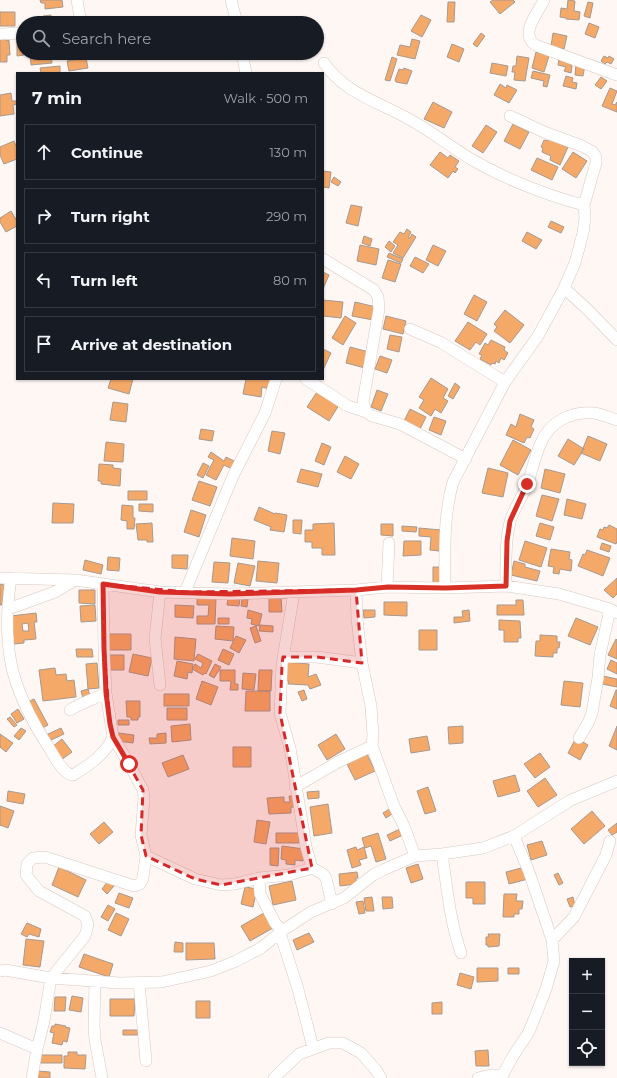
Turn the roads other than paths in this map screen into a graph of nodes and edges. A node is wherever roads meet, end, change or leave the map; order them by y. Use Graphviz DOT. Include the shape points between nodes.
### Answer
graph roads {
  1 [pos="77,0"];
  2 [pos="231,0"];
  3 [pos="544,0"];
  4 [pos="80,16"];
  5 [pos="234,16"];
  6 [pos="16,33"];
  7 [pos="0,34"];
  8 [pos="243,60"];
  9 [pos="324,63"];
  10 [pos="246,72"];
  11 [pos="617,75"];
  12 [pos="510,116"];
  13 [pos="584,205"];
  14 [pos="324,260"];
  15 [pos="564,288"];
  16 [pos="410,329"];
  17 [pos="617,340"];
  18 [pos="276,380"];
  19 [pos="308,380"];
  20 [pos="505,382"];
  21 [pos="366,412"];
  22 [pos="617,420"];
  23 [pos="466,459"];
  24 [pos="388,543"];
  25 [pos="6,578"];
  26 [pos="75,580"];
  27 [pos="103,584"];
  28 [pos="506,586"];
  29 [pos="388,587"];
  30 [pos="445,588"];
  31 [pos="356,590"];
  32 [pos="160,592"];
  33 [pos="185,592"];
  34 [pos="294,592"];
  35 [pos="8,609"];
  36 [pos="614,611"];
  37 [pos="283,657"];
  38 [pos="362,663"];
  39 [pos="160,685"];
  40 [pos="106,693"];
  41 [pos="70,710"];
  42 [pos="113,737"];
  43 [pos="579,738"];
  44 [pos="372,746"];
  45 [pos="617,781"];
  46 [pos="295,787"];
  47 [pos="514,836"];
  48 [pos="610,841"];
  49 [pos="442,854"];
  50 [pos="146,856"];
  51 [pos="415,856"];
  52 [pos="312,868"];
  53 [pos="259,878"];
  54 [pos="332,904"];
  55 [pos="281,932"];
  56 [pos="552,940"];
  57 [pos="461,953"];
  58 [pos="0,970"];
  59 [pos="51,978"];
  60 [pos="95,982"];
  61 [pos="139,983"];
  62 [pos="0,1033"];
  63 [pos="37,1048"];
  64 [pos="313,1048"];
  65 [pos="146,1061"];
  66 [pos="502,1076"];
  67 [pos="32,1078"];
  68 [pos="102,1078"];
  69 [pos="274,1078"];
  70 [pos="381,1078"];
  71 [pos="478,1078"];
  1 -- 4 [label="street"];
  2 -- 5 [label="street"];
  3 -- 11 [label="street" via="530,26 532,42"];
  6 -- 7 [label="street"];
  8 -- 10 [label="street"];
  9 -- 13 [label="street" via="333,75 352,89 420,125 472,160 539,190"];
  12 -- 13 [label="street" via="593,152 596,163"];
  13 -- 15 [label="street" via="583,233 575,263"];
  14 -- 21 [label="street" via="374,290 378,297 379,309 364,402"];
  15 -- 17 [label="street"];
  15 -- 20 [label="street" via="538,336"];
  16 -- 20 [label="street" via="440,342"];
  18 -- 33 [label="street" via="265,413 233,476"];
  19 -- 21 [label="street" via="348,406"];
  20 -- 23 [label="street"];
  21 -- 23 [label="street" via="400,424"];
  22 -- 28 [label="street" via="595,413 578,413 556,422 546,432 510,521"];
  23 -- 30 [label="street" via="453,482 448,499"];
  24 -- 29 [label="street"];
  25 -- 26 [label="street"];
  25 -- 35 [label="street"];
  26 -- 27 [label="street"];
  26 -- 35 [label="street" via="55,592"];
  27 -- 32 [label="street"];
  27 -- 40 [label="street"];
  28 -- 30 [label="street"];
  28 -- 36 [label="street" via="559,594"];
  29 -- 30 [label="street"];
  29 -- 31 [label="street"];
  31 -- 34 [label="street"];
  31 -- 38 [label="street"];
  32 -- 33 [label="street"];
  32 -- 39 [label="street" via="155,638"];
  33 -- 34 [label="street"];
  34 -- 37 [label="street"];
  35 -- 42 [label="street" via="10,654 14,675 27,710 64,770 73,775 83,769 110,745"];
  36 -- 43 [label="street" via="600,655 592,713"];
  37 -- 38 [label="street" via="317,657"];
  37 -- 46 [label="street" via="280,713 290,748"];
  38 -- 44 [label="street" via="371,706"];
  40 -- 41 [label="street" via="78,704"];
  40 -- 42 [label="street"];
  42 -- 50 [label="street" via="143,790 141,835"];
  44 -- 46 [label="street"];
  44 -- 51 [label="street"];
  45 -- 47 [label="street" via="571,800"];
  46 -- 52 [label="street"];
  47 -- 49 [label="street" via="483,848"];
  47 -- 56 [label="street"];
  48 -- 56 [label="street" via="606,855 574,917"];
  49 -- 51 [label="street"];
  49 -- 57 [label="street" via="451,917"];
  50 -- 53 [label="street" via="180,873 221,885"];
  50 -- 59 [label="street" via="143,878 140,884 134,886 45,857 33,858 27,864 26,875 40,891 85,916 88,925 86,936"];
  51 -- 54 [label="street" via="373,875 344,898"];
  52 -- 53 [label="street" via="289,875"];
  52 -- 54 [label="street" via="324,874"];
  53 -- 55 [label="street" via="260,894"];
  54 -- 55 [label="street" via="311,912"];
  55 -- 61 [label="street" via="261,948 236,962 211,971 162,982"];
  55 -- 64 [label="street"];
  56 -- 66 [label="street" via="554,961 544,995 529,1032"];
  58 -- 59 [label="street"];
  59 -- 60 [label="street"];
  59 -- 63 [label="street"];
  60 -- 61 [label="street"];
  60 -- 68 [label="street" via="95,1040"];
  61 -- 65 [label="street"];
  62 -- 63 [label="street"];
  63 -- 67 [label="street"];
  64 -- 69 [label="street" via="300,1054"];
  64 -- 70 [label="street" via="329,1043 343,1043 361,1053"];
  66 -- 71 [label="street"];
}
